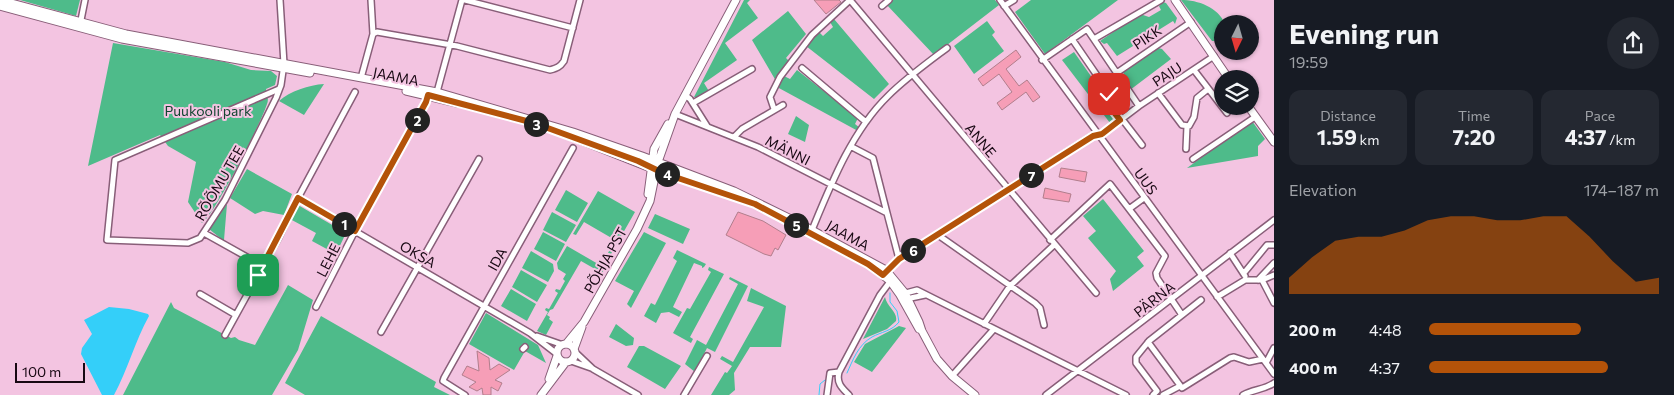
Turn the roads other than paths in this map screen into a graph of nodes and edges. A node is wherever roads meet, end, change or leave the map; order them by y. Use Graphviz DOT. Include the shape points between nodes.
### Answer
graph roads {
  1 [pos="0,0"];
  2 [pos="85,0"];
  3 [pos="280,0"];
  4 [pos="371,0"];
  5 [pos="462,0"];
  6 [pos="466,0"];
  7 [pos="580,0"];
  8 [pos="736,0"];
  9 [pos="850,0"];
  10 [pos="888,0"];
  11 [pos="1000,0"];
  12 [pos="1014,0"];
  13 [pos="1161,0"];
  14 [pos="1175,0"];
  15 [pos="0,6"];
  16 [pos="882,6"];
  17 [pos="1004,6"];
  18 [pos="1191,22"];
  19 [pos="80,25"];
  20 [pos="573,28"];
  21 [pos="373,34"];
  22 [pos="1072,39"];
  23 [pos="1094,39"];
  24 [pos="450,45"];
  25 [pos="947,48"];
  26 [pos="1214,56"];
  27 [pos="1042,60"];
  28 [pos="284,66"];
  29 [pos="802,68"];
  30 [pos="752,69"];
  31 [pos="1194,70"];
  32 [pos="1118,72"];
  33 [pos="911,75"];
  34 [pos="361,78"];
  35 [pos="279,89"];
  36 [pos="1208,89"];
  37 [pos="355,92"];
  38 [pos="437,92"];
  39 [pos="428,93"];
  40 [pos="1158,94"];
  41 [pos="685,95"];
  42 [pos="1214,97"];
  43 [pos="693,103"];
  44 [pos="783,105"];
  45 [pos="1139,106"];
  46 [pos="774,109"];
  47 [pos="675,114"];
  48 [pos="1255,116"];
  49 [pos="700,117"];
  50 [pos="1121,120"];
  51 [pos="866,122"];
  52 [pos="696,123"];
  53 [pos="1187,126"];
  54 [pos="707,127"];
  55 [pos="1097,134"];
  56 [pos="734,137"];
  57 [pos="1274,142"];
  58 [pos="1142,145"];
  59 [pos="852,147"];
  60 [pos="572,148"];
  61 [pos="1186,149"];
  62 [pos="479,159"];
  63 [pos="1193,159"];
  64 [pos="654,165"];
  65 [pos="673,176"];
  66 [pos="832,185"];
  67 [pos="653,190"];
  68 [pos="1008,190"];
  69 [pos="298,196"];
  70 [pos="1144,198"];
  71 [pos="1128,209"];
  72 [pos="646,210"];
  73 [pos="888,214"];
  74 [pos="1274,220"];
  75 [pos="812,230"];
  76 [pos="355,231"];
  77 [pos="204,233"];
  78 [pos="938,234"];
  79 [pos="1052,243"];
  80 [pos="1274,245"];
  81 [pos="1230,253"];
  82 [pos="899,259"];
  83 [pos="1274,263"];
  84 [pos="263,266"];
  85 [pos="418,267"];
  86 [pos="885,273"];
  87 [pos="1244,273"];
  88 [pos="1274,275"];
  89 [pos="1202,276"];
  90 [pos="892,279"];
  91 [pos="1249,280"];
  92 [pos="1260,280"];
  93 [pos="1010,286"];
  94 [pos="1096,293"];
  95 [pos="200,294"];
  96 [pos="904,297"];
  97 [pos="1217,297"];
  98 [pos="1172,299"];
  99 [pos="1201,300"];
  100 [pos="1274,303"];
  101 [pos="484,306"];
  102 [pos="316,307"];
  103 [pos="236,314"];
  104 [pos="1182,315"];
  105 [pos="584,322"];
  106 [pos="984,324"];
  107 [pos="1044,325"];
  108 [pos="994,329"];
  109 [pos="381,332"];
  110 [pos="530,333"];
  111 [pos="225,335"];
  112 [pos="1148,342"];
  113 [pos="564,344"];
  114 [pos="1274,348"];
  115 [pos="575,350"];
  116 [pos="557,355"];
  117 [pos="707,356"];
  118 [pos="568,362"];
  119 [pos="1264,362"];
  120 [pos="593,369"];
  121 [pos="1078,371"];
  122 [pos="839,372"];
  123 [pos="1274,374"];
  124 [pos="952,376"];
  125 [pos="1274,383"];
  126 [pos="1180,386"];
  127 [pos="546,387"];
  128 [pos="1158,394"];
  129 [pos="465,395"];
  130 [pos="541,395"];
  131 [pos="638,395"];
  132 [pos="684,395"];
  133 [pos="827,395"];
  134 [pos="849,395"];
  135 [pos="976,395"];
  136 [pos="1046,395"];
  137 [pos="1126,395"];
  138 [pos="1243,395"];
  1 -- 19 [label="main road, JAAMA"];
  2 -- 19 [label="street"];
  3 -- 28 [label="street"];
  4 -- 21 [label="street"];
  5 -- 24 [label="street"];
  6 -- 20 [label="street"];
  7 -- 20 [label="street"];
  8 -- 41 [label="main road"];
  9 -- 33 [label="street, ANNE"];
  9 -- 46 [label="street" via="812,35 780,78 770,97"];
  10 -- 16 [label="street"];
  11 -- 17 [label="street, UUS"];
  12 -- 17 [label="street"];
  13 -- 23 [label="street"];
  14 -- 18 [label="main road"];
  15 -- 19 [label="main road, JAAMA"];
  17 -- 27 [label="street, UUS"];
  18 -- 26 [label="main road"];
  18 -- 32 [label="street, PIKK"];
  19 -- 28 [label="main road, JAAMA" via="122,39"];
  20 -- 24 [label="street" via="564,61 560,67 550,70"];
  21 -- 24 [label="street" via="382,32"];
  21 -- 34 [label="street"];
  22 -- 23 [label="street" via="1087,29"];
  22 -- 27 [label="street"];
  22 -- 50 [label="street" via="1109,94 1110,107"];
  23 -- 32 [label="street"];
  24 -- 38 [label="street"];
  25 -- 33 [label="street"];
  26 -- 31 [label="street, PAJU"];
  27 -- 55 [label="street, UUS"];
  28 -- 34 [label="main road, JAAMA"];
  28 -- 35 [label="street, RÕÕMU TEE"];
  28 -- 39 [label="main road, JAAMA"];
  29 -- 51 [label="street"];
  30 -- 43 [label="street"];
  31 -- 36 [label="street"];
  31 -- 40 [label="street, PAJU"];
  32 -- 45 [label="street"];
  33 -- 51 [label="street" via="886,97"];
  33 -- 68 [label="street, ANNE"];
  34 -- 39 [label="main road, JAAMA"];
  35 -- 77 [label="street, RÕÕMU TEE" via="244,165"];
  35 -- 77 [label="street, RÕÕMU TEE" via="115,160 107,240 188,243"];
  36 -- 42 [label="street"];
  36 -- 53 [label="street" via="1197,98 1193,122"];
  37 -- 69 [label="street"];
  38 -- 39 [label="main road, JAAMA"];
  38 -- 64 [label="main road, JAAMA" via="573,132"];
  39 -- 64 [label="main road, JAAMA" via="534,123"];
  39 -- 76 [label="street, LEHE"];
  40 -- 45 [label="street, PAJU"];
  40 -- 53 [label="street" via="1182,125"];
  41 -- 43 [label="street"];
  41 -- 47 [label="main road"];
  43 -- 49 [label="street"];
  44 -- 46 [label="street"];
  45 -- 50 [label="street, PAJU"];
  46 -- 56 [label="street"];
  47 -- 52 [label="street, MÄNNI"];
  47 -- 64 [label="main road"];
  48 -- 57 [label="main road"];
  48 -- 63 [label="street"];
  49 -- 52 [label="street"];
  49 -- 54 [label="street"];
  50 -- 55 [label="street, PAJU" via="1102,134"];
  50 -- 58 [label="street"];
  51 -- 59 [label="street"];
  52 -- 54 [label="street, MÄNNI"];
  53 -- 61 [label="street"];
  54 -- 56 [label="street, MÄNNI"];
  55 -- 68 [label="street, PAJU"];
  55 -- 70 [label="street, UUS"];
  56 -- 66 [label="street, MÄNNI"];
  59 -- 66 [label="street"];
  59 -- 73 [label="street" via="873,158"];
  60 -- 101 [label="street, IDA"];
  62 -- 85 [label="street"];
  64 -- 65 [label="main road, JAAMA"];
  64 -- 67 [label="main road, PÕHJA PST"];
  64 -- 72 [label="main road, PÕHJA PST"];
  64 -- 75 [label="main road, JAAMA" via="756,201"];
  65 -- 67 [label="main road" via="662,180"];
  65 -- 86 [label="main road, JAAMA" via="755,204"];
  66 -- 73 [label="street, MÄNNI"];
  66 -- 75 [label="street"];
  67 -- 72 [label="main road, PÕHJA PST"];
  68 -- 78 [label="street, PAJU"];
  68 -- 79 [label="street, ANNE"];
  69 -- 76 [label="street, OKSA"];
  69 -- 84 [label="street"];
  70 -- 71 [label="street"];
  70 -- 89 [label="street, UUS"];
  71 -- 79 [label="street" via="1110,184"];
  71 -- 98 [label="street" via="1165,256 1156,274"];
  72 -- 105 [label="main road, PÕHJA PST"];
  73 -- 82 [label="street"];
  74 -- 81 [label="street, PÄRNA"];
  75 -- 86 [label="main road, JAAMA"];
  76 -- 85 [label="street, OKSA"];
  76 -- 102 [label="street, LEHE"];
  77 -- 84 [label="street"];
  78 -- 82 [label="street, PAJU"];
  78 -- 93 [label="street"];
  79 -- 93 [label="street"];
  79 -- 94 [label="street, ANNE"];
  80 -- 87 [label="street" via="1267,245"];
  81 -- 87 [label="street"];
  81 -- 89 [label="street, PÄRNA"];
  82 -- 86 [label="street, PAJU"];
  83 -- 92 [label="street"];
  84 -- 103 [label="street"];
  85 -- 101 [label="street, OKSA"];
  85 -- 109 [label="street"];
  86 -- 90 [label="main road, JAAMA"];
  87 -- 91 [label="street"];
  88 -- 92 [label="street"];
  89 -- 97 [label="street, UUS"];
  89 -- 98 [label="street, PÄRNA"];
  90 -- 96 [label="main road, JAAMA"];
  90 -- 122 [label="street" via="880,295"];
  91 -- 92 [label="street"];
  91 -- 97 [label="street"];
  92 -- 100 [label="street"];
  93 -- 106 [label="street"];
  93 -- 107 [label="street" via="1040,308"];
  95 -- 103 [label="street"];
  96 -- 106 [label="street" via="917,290"];
  96 -- 124 [label="main road, JAAMA" via="937,359"];
  97 -- 119 [label="street, UUS"];
  98 -- 104 [label="street"];
  98 -- 121 [label="street, PÄRNA"];
  99 -- 104 [label="street"];
  101 -- 110 [label="street, OKSA"];
  101 -- 129 [label="street, IDA" via="443,381"];
  103 -- 111 [label="street"];
  104 -- 112 [label="street"];
  105 -- 113 [label="main road, PÕHJA PST"];
  105 -- 115 [label="main road, PÕHJA PST"];
  106 -- 108 [label="street"];
  108 -- 121 [label="street"];
  108 -- 124 [label="street"];
  110 -- 113 [label="street, OKSA"];
  110 -- 116 [label="street, OKSA"];
  112 -- 126 [label="street"];
  112 -- 128 [label="street" via="1136,357 1136,363"];
  113 -- 115 [label="main road"];
  113 -- 116 [label="main road"];
  114 -- 119 [label="street"];
  115 -- 118 [label="main road"];
  115 -- 120 [label="street"];
  116 -- 118 [label="main road"];
  116 -- 127 [label="main road"];
  117 -- 132 [label="street"];
  118 -- 120 [label="street"];
  118 -- 127 [label="main road"];
  119 -- 123 [label="street, UUS"];
  119 -- 126 [label="street" via="1230,358 1182,388"];
  120 -- 131 [label="street"];
  121 -- 136 [label="street, PÄRNA"];
  121 -- 137 [label="street"];
  122 -- 133 [label="street" via="830,373"];
  122 -- 134 [label="street" via="838,382"];
  124 -- 135 [label="main road, JAAMA"];
  125 -- 138 [label="street"];
  126 -- 128 [label="street"];
  127 -- 130 [label="main road"];
}
